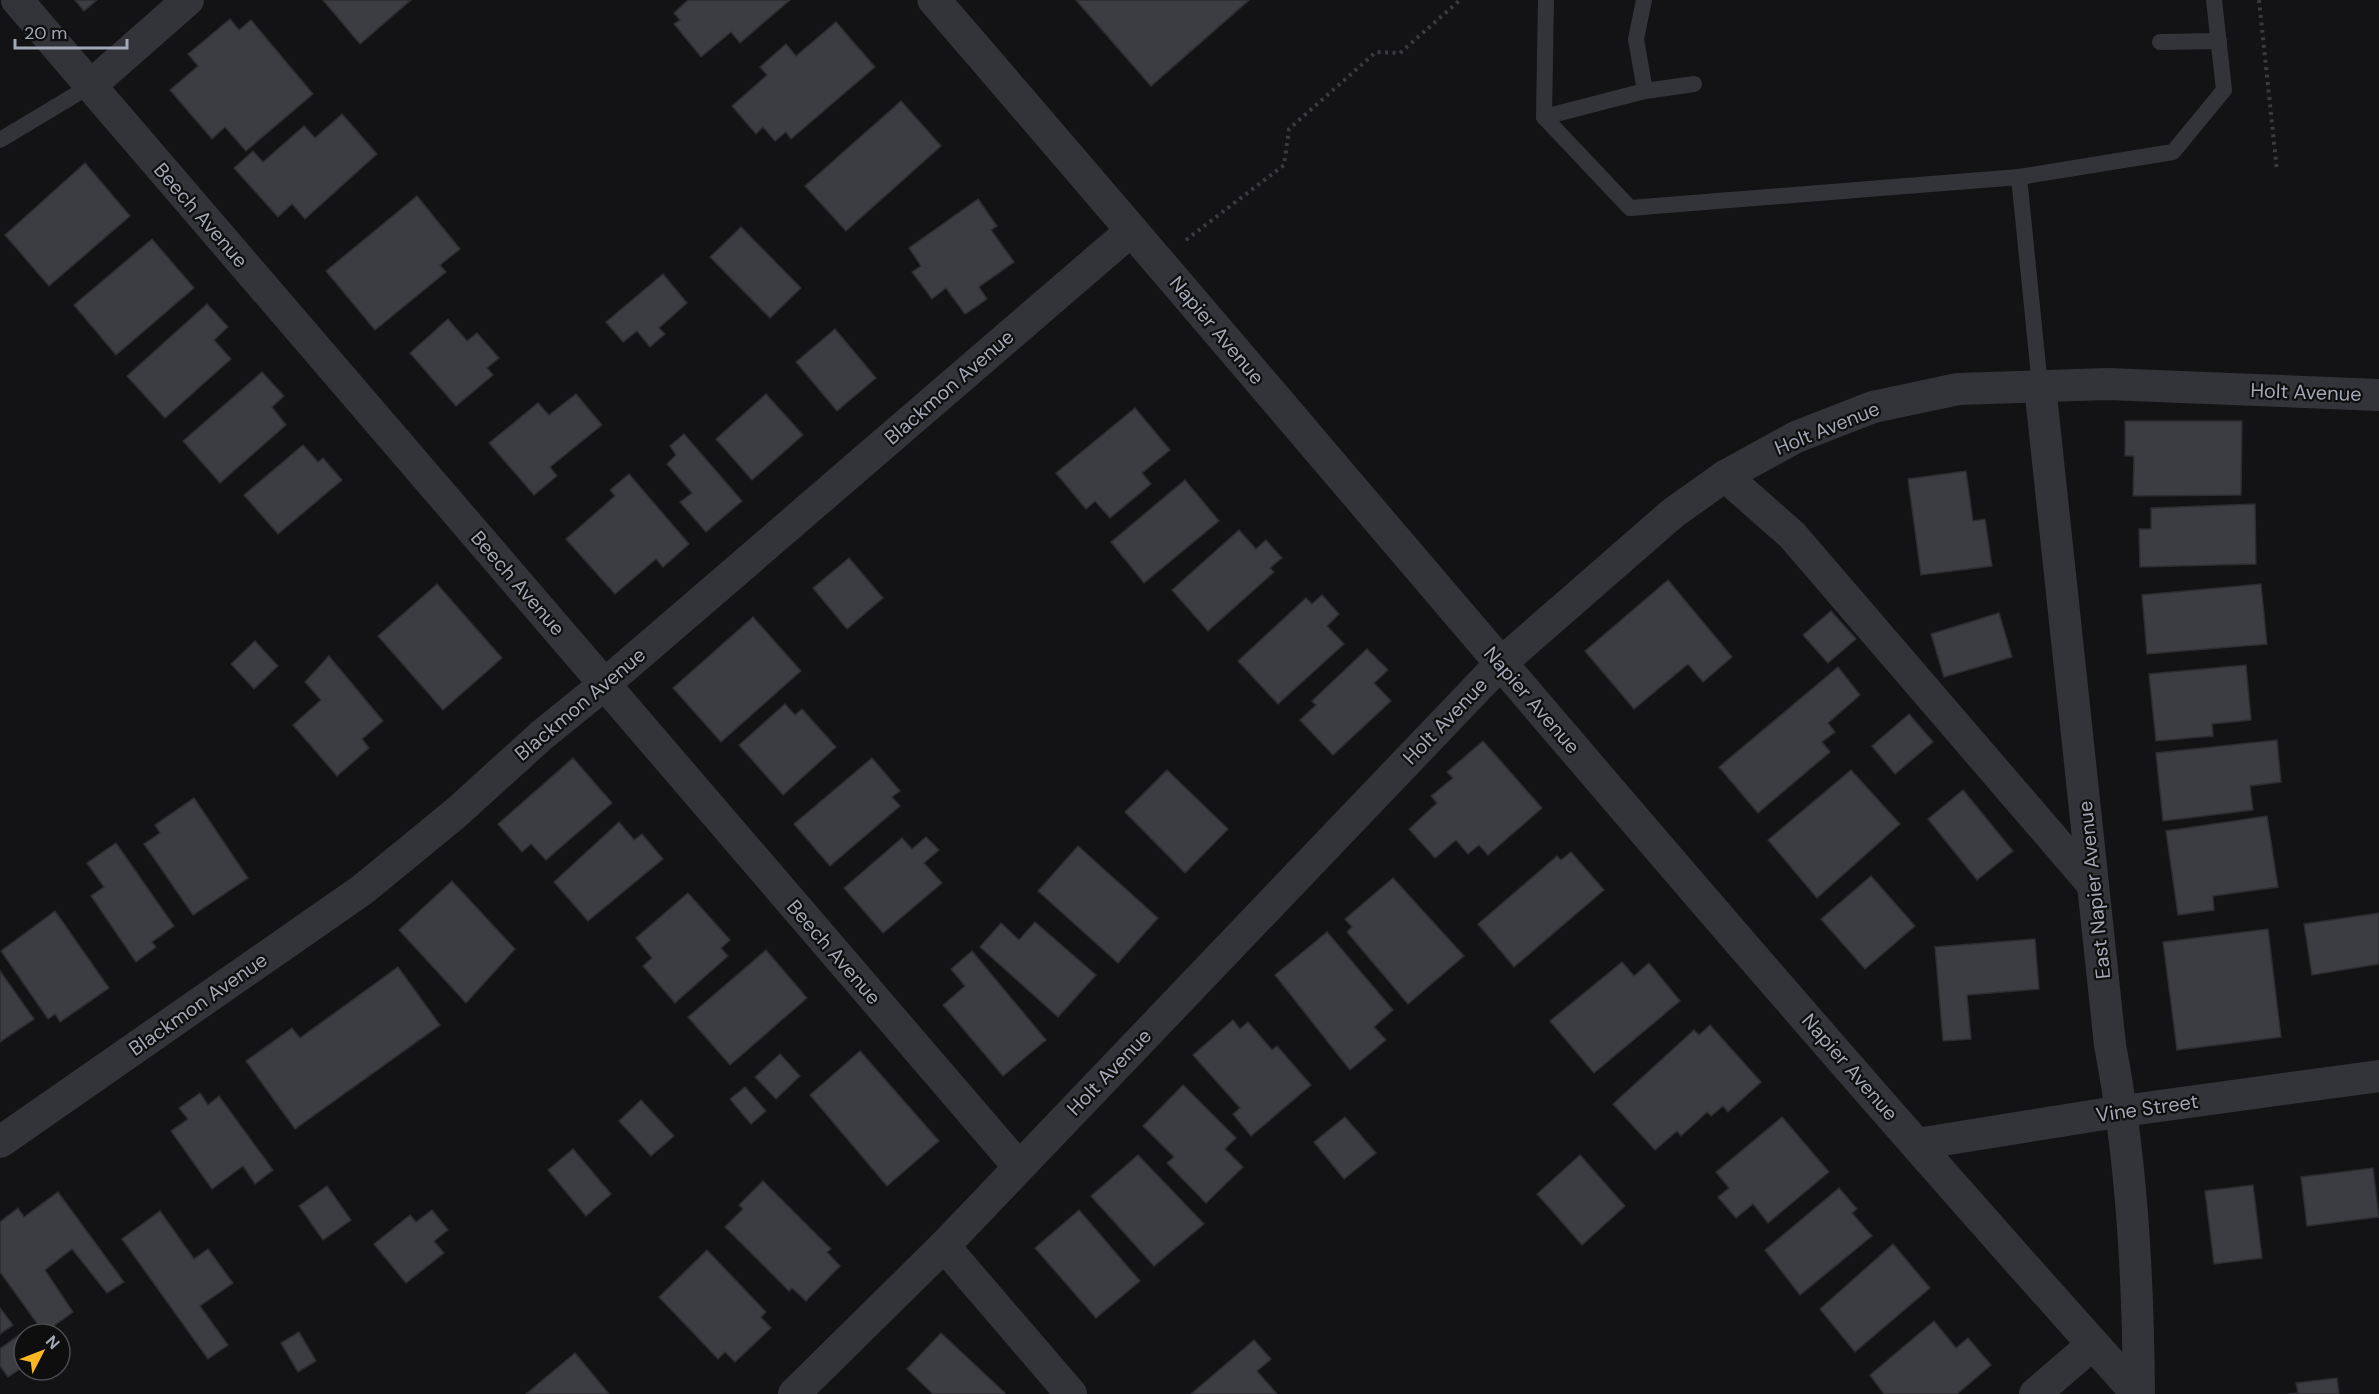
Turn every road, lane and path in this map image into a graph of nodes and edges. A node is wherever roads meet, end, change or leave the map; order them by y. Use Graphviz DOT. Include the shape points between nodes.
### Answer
graph roads {
  1 [pos="17,0"];
  2 [pos="188,0"];
  3 [pos="933,0"];
  4 [pos="1460,0"];
  5 [pos="1546,0"];
  6 [pos="1644,0"];
  7 [pos="2214,0"];
  8 [pos="2259,0"];
  9 [pos="2219,41"];
  10 [pos="2160,42"];
  11 [pos="1694,84"];
  12 [pos="90,86"];
  13 [pos="1645,91"];
  14 [pos="1544,117"];
  15 [pos="0,140"];
  16 [pos="2277,171"];
  17 [pos="2019,177"];
  18 [pos="1132,230"];
  19 [pos="1158,261"];
  20 [pos="2040,386"];
  21 [pos="2379,395"];
  22 [pos="1725,476"];
  23 [pos="1501,663"];
  24 [pos="605,684"];
  25 [pos="2093,885"];
  26 [pos="2379,1076"];
  27 [pos="2123,1111"];
  28 [pos="0,1142"];
  29 [pos="1917,1144"];
  30 [pos="1019,1167"];
  31 [pos="944,1246"];
  32 [pos="2093,1344"];
  33 [pos="794,1394"];
  34 [pos="1071,1394"];
  35 [pos="2035,1394"];
  36 [pos="2138,1394"];
  1 -- 12 [label="street, Beech Avenue"];
  2 -- 12 [label="street"];
  3 -- 18 [label="street, Napier Avenue"];
  4 -- 19 [label="path" via="1400,53 1376,52 1289,129 1284,165"];
  5 -- 14 [label="lane"];
  6 -- 13 [label="lane" via="1636,39"];
  7 -- 9 [label="lane"];
  8 -- 16 [label="path"];
  9 -- 10 [label="lane"];
  9 -- 17 [label="lane" via="2224,90 2173,152"];
  11 -- 13 [label="lane"];
  12 -- 15 [label="lane"];
  12 -- 24 [label="street, Beech Avenue"];
  13 -- 14 [label="lane"];
  14 -- 17 [label="lane" via="1630,208"];
  17 -- 20 [label="lane"];
  18 -- 19 [label="street, Napier Avenue"];
  18 -- 24 [label="street, Blackmon Avenue"];
  19 -- 23 [label="street, Napier Avenue"];
  20 -- 21 [label="street, Holt Avenue" via="2107,384"];
  20 -- 22 [label="street, Holt Avenue" via="1958,389 1873,407 1796,437"];
  20 -- 25 [label="street, East Napier Avenue"];
  22 -- 23 [label="street, Holt Avenue" via="1673,513"];
  22 -- 25 [label="street" via="1792,535"];
  23 -- 29 [label="street, Napier Avenue"];
  23 -- 30 [label="street, Holt Avenue"];
  24 -- 28 [label="street, Blackmon Avenue" via="362,890"];
  24 -- 30 [label="street, Beech Avenue"];
  25 -- 27 [label="street, East Napier Avenue" via="2110,1045"];
  26 -- 27 [label="street, Vine Street"];
  27 -- 29 [label="street, Vine Street"];
  27 -- 36 [label="street, East Napier Avenue" via="2138,1293"];
  29 -- 32 [label="street, Napier Avenue"];
  30 -- 31 [label="street, Holt Avenue"];
  31 -- 33 [label="street, Holt Avenue"];
  31 -- 34 [label="street"];
  32 -- 35 [label="street"];
  32 -- 36 [label="street, Napier Avenue"];
}
